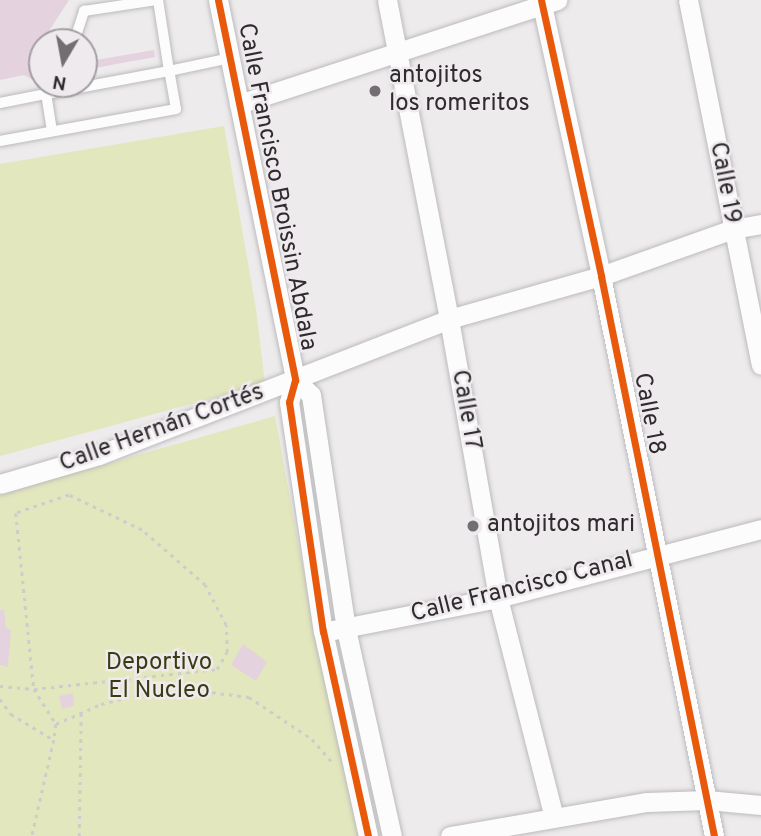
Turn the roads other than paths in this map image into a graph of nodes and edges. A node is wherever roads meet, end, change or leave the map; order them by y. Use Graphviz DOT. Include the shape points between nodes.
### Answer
graph roads {
  1 [pos="158,0"];
  2 [pos="218,0"];
  3 [pos="387,0"];
  4 [pos="688,0"];
  5 [pos="547,2"];
  6 [pos="78,28"];
  7 [pos="399,53"];
  8 [pos="230,58"];
  9 [pos="169,71"];
  10 [pos="98,84"];
  11 [pos="28,98"];
  12 [pos="47,98"];
  13 [pos="0,103"];
  14 [pos="239,104"];
  15 [pos="52,131"];
  16 [pos="0,141"];
  17 [pos="761,224"];
  18 [pos="733,229"];
  19 [pos="601,276"];
  20 [pos="449,319"];
  21 [pos="761,365"];
  22 [pos="295,380"];
  23 [pos="0,484"];
  24 [pos="761,529"];
  25 [pos="656,554"];
  26 [pos="498,598"];
  27 [pos="346,629"];
  28 [pos="323,631"];
  29 [pos="707,800"];
  30 [pos="761,805"];
  31 [pos="554,817"];
  32 [pos="368,836"];
  33 [pos="392,836"];
  34 [pos="450,836"];
  35 [pos="714,836"];
  1 -- 6 [label="lane" via="83,12"];
  1 -- 9 [label="lane"];
  2 -- 8 [label="street, Calle Francisco Broissin Abdala"];
  3 -- 7 [label="street, Calle 17"];
  4 -- 18 [label="street, Calle 19"];
  5 -- 7 [label="street"];
  5 -- 19 [label="street, Calle 18"];
  7 -- 14 [label="street"];
  7 -- 20 [label="street, Calle 17"];
  8 -- 9 [label="lane"];
  8 -- 14 [label="street, Calle Francisco Broissin Abdala"];
  9 -- 10 [label="lane"];
  9 -- 15 [label="lane" via="176,109"];
  11 -- 13 [label="lane"];
  12 -- 15 [label="lane"];
  14 -- 22 [label="street, Calle Francisco Broissin Abdala"];
  15 -- 16 [label="lane"];
  17 -- 18 [label="street, Calle Hernán Cortés"];
  18 -- 19 [label="street, Calle Hernán Cortés"];
  18 -- 21 [label="street, Calle 19"];
  19 -- 20 [label="street, Calle Hernán Cortés"];
  19 -- 25 [label="street, Calle 18"];
  20 -- 22 [label="street, Calle Hernán Cortés"];
  20 -- 26 [label="street, Calle 17"];
  22 -- 23 [label="street, Calle Hernán Cortés" via="99,455"];
  22 -- 27 [label="street, Calle Francisco Broissin Abdala" via="311,396"];
  22 -- 28 [label="street, Calle Francisco Broissin Abdala" via="289,402"];
  24 -- 25 [label="street, Calle Francisco Canal"];
  25 -- 26 [label="street, Calle Francisco Canal"];
  25 -- 29 [label="street, Calle 18"];
  26 -- 27 [label="street, Calle Francisco Canal"];
  26 -- 31 [label="street, Calle 17"];
  27 -- 28 [label="street, Calle Francisco Canal"];
  27 -- 33 [label="street, Calle Francisco Broissin Abdala"];
  28 -- 32 [label="street, Calle Francisco Broissin Abdala"];
  29 -- 30 [label="street"];
  29 -- 31 [label="street" via="648,802"];
  29 -- 35 [label="street, Calle 18"];
  31 -- 34 [label="street"];
}
